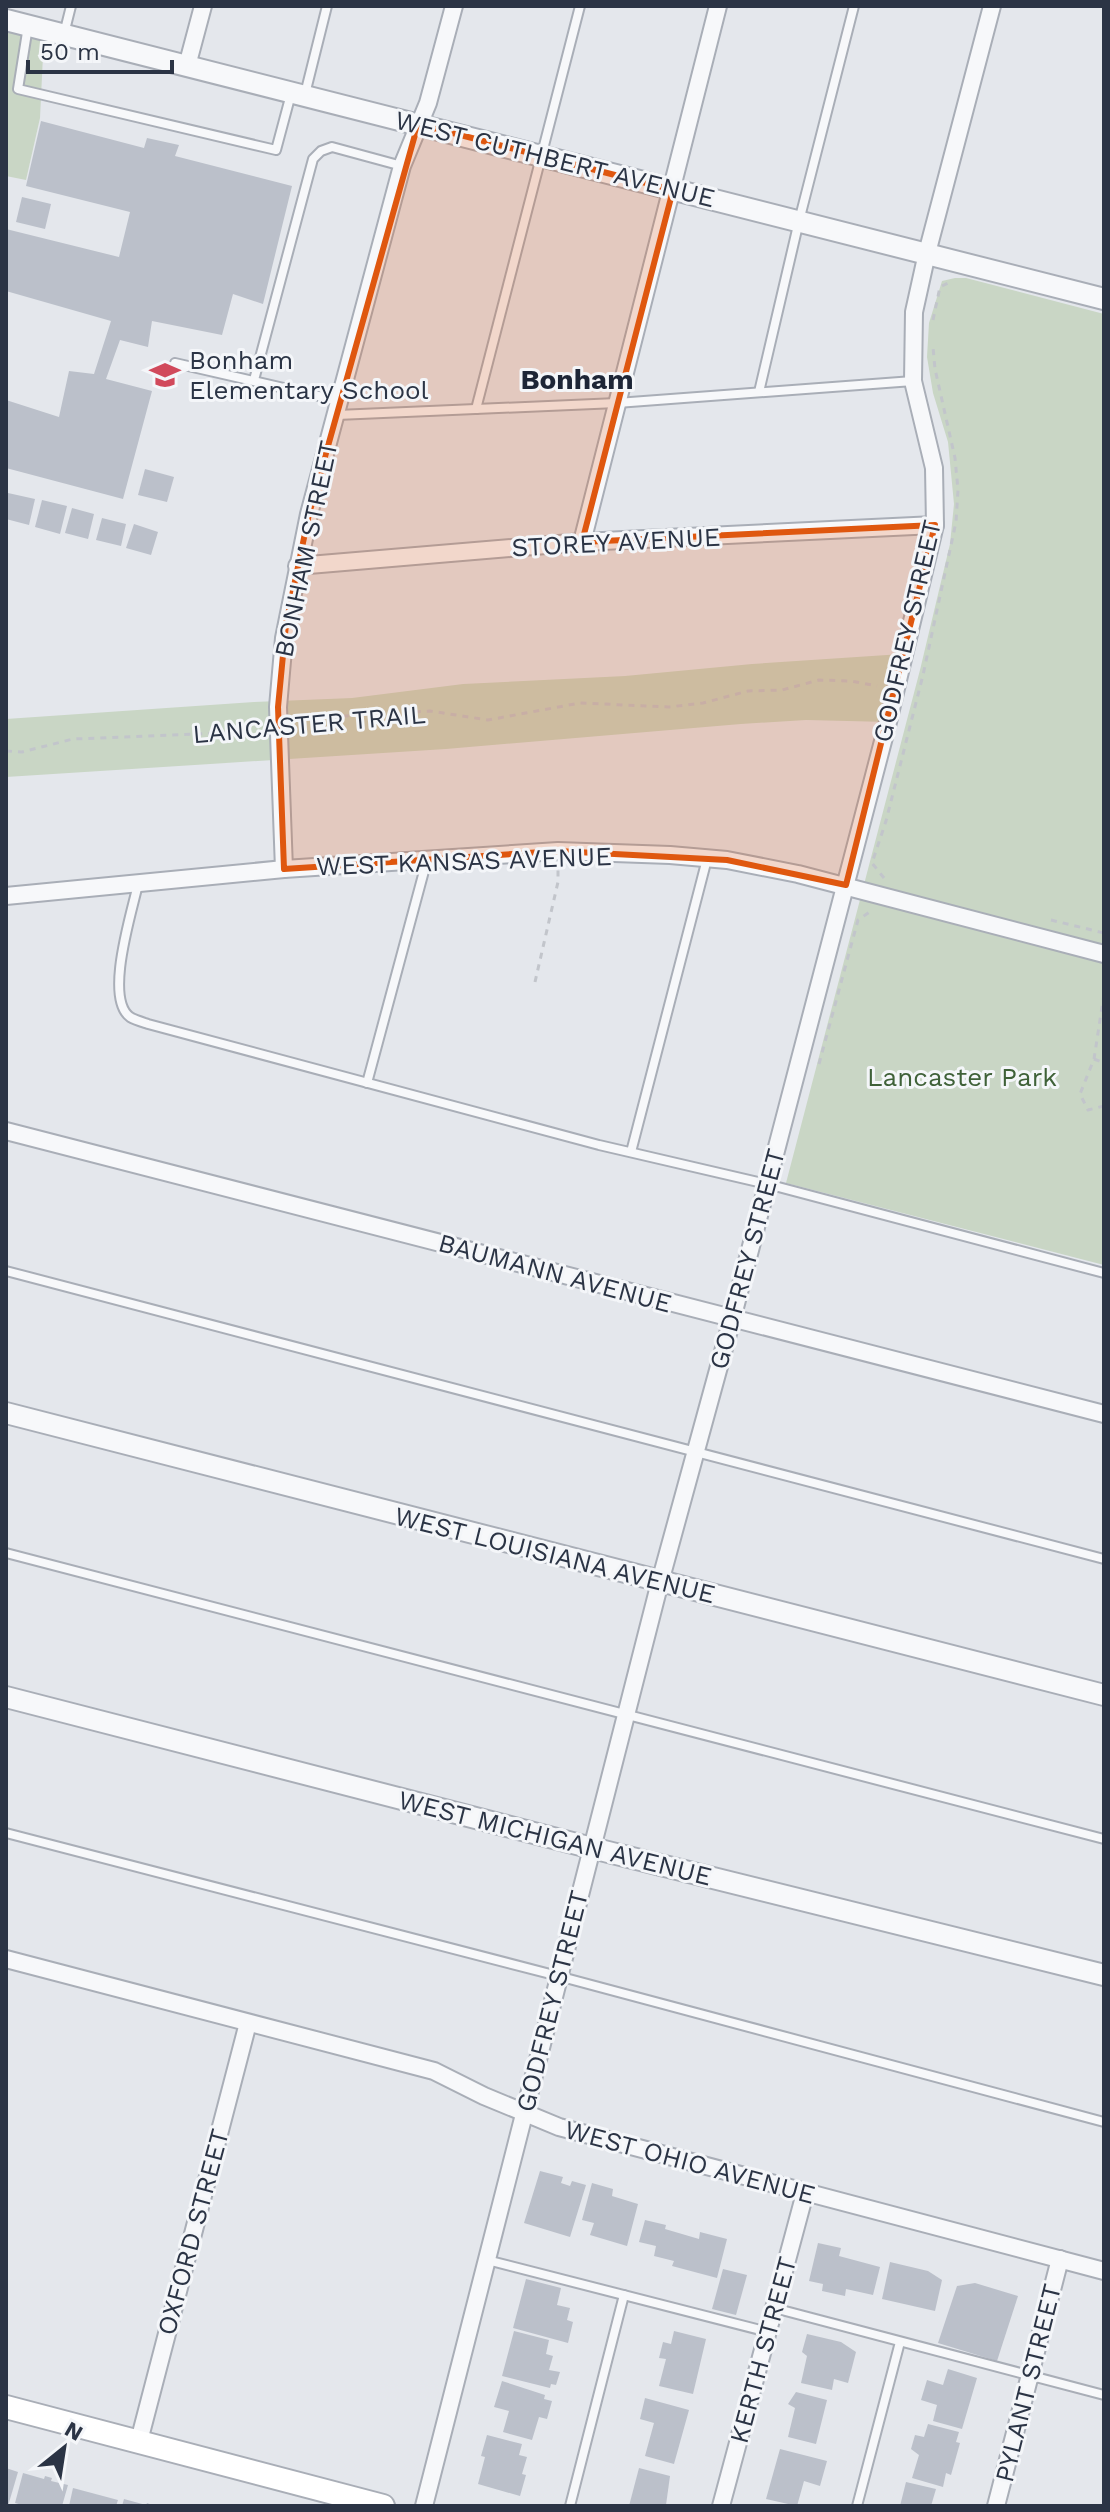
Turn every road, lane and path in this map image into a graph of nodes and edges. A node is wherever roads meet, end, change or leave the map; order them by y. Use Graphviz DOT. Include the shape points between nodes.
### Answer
graph roads {
  1 [pos="71,6"];
  2 [pos="203,6"];
  3 [pos="327,6"];
  4 [pos="454,6"];
  5 [pos="580,6"];
  6 [pos="718,6"];
  7 [pos="854,6"];
  8 [pos="992,6"];
  9 [pos="6,20"];
  10 [pos="28,25"];
  11 [pos="64,35"];
  12 [pos="187,66"];
  13 [pos="298,94"];
  14 [pos="418,124"];
  15 [pos="543,156"];
  16 [pos="402,166"];
  17 [pos="673,190"];
  18 [pos="799,221"];
  19 [pos="927,253"];
  20 [pos="940,287"];
  21 [pos="1104,299"];
  22 [pos="933,319"];
  23 [pos="933,334"];
  24 [pos="175,363"];
  25 [pos="254,380"];
  26 [pos="913,381"];
  27 [pos="759,392"];
  28 [pos="617,403"];
  29 [pos="339,408"];
  30 [pos="476,409"];
  31 [pos="935,525"];
  32 [pos="582,542"];
  33 [pos="297,566"];
  34 [pos="896,691"];
  35 [pos="280,721"];
  36 [pos="6,751"];
  37 [pos="558,851"];
  38 [pos="428,859"];
  39 [pos="707,859"];
  40 [pos="284,869"];
  41 [pos="884,878"];
  42 [pos="138,883"];
  43 [pos="846,885"];
  44 [pos="6,896"];
  45 [pos="871,911"];
  46 [pos="1045,919"];
  47 [pos="1104,933"];
  48 [pos="1104,954"];
  49 [pos="535,982"];
  50 [pos="1104,994"];
  51 [pos="1094,1059"];
  52 [pos="1104,1063"];
  53 [pos="816,1074"];
  54 [pos="367,1083"];
  55 [pos="1104,1106"];
  56 [pos="6,1131"];
  57 [pos="631,1152"];
  58 [pos="767,1184"];
  59 [pos="6,1271"];
  60 [pos="1104,1273"];
  61 [pos="732,1319"];
  62 [pos="6,1413"];
  63 [pos="1104,1414"];
  64 [pos="696,1453"];
  65 [pos="6,1553"];
  66 [pos="1104,1559"];
  67 [pos="660,1582"];
  68 [pos="1104,1695"];
  69 [pos="6,1697"];
  70 [pos="626,1716"];
  71 [pos="6,1833"];
  72 [pos="1104,1839"];
  73 [pos="592,1848"];
  74 [pos="6,1959"];
  75 [pos="1104,1975"];
  76 [pos="558,1976"];
  77 [pos="248,2023"];
  78 [pos="523,2112"];
  79 [pos="1104,2122"];
  80 [pos="805,2193"];
  81 [pos="1060,2259"];
  82 [pos="486,2260"];
  83 [pos="1104,2271"];
  84 [pos="624,2295"];
  85 [pos="774,2308"];
  86 [pos="768,2332"];
  87 [pos="900,2342"];
  88 [pos="1030,2376"];
  89 [pos="1104,2395"];
  90 [pos="6,2407"];
  91 [pos="139,2441"];
  92 [pos="383,2506"];
  93 [pos="424,2506"];
  94 [pos="570,2506"];
  95 [pos="721,2506"];
  96 [pos="857,2506"];
  97 [pos="996,2506"];
  1 -- 11 [label="lane"];
  2 -- 12 [label="street"];
  3 -- 13 [label="lane"];
  4 -- 14 [label="street, BONHAM STREET"];
  5 -- 15 [label="lane"];
  6 -- 17 [label="street"];
  7 -- 18 [label="lane"];
  8 -- 19 [label="street, GODFREY STREET"];
  9 -- 10 [label="street, WEST CUTHBERT AVENUE"];
  10 -- 11 [label="street, WEST CUTHBERT AVENUE"];
  10 -- 13 [label="lane" via="18,89 276,150"];
  11 -- 12 [label="street, WEST CUTHBERT AVENUE"];
  12 -- 13 [label="street, WEST CUTHBERT AVENUE"];
  13 -- 14 [label="street, WEST CUTHBERT AVENUE"];
  14 -- 15 [label="street, WEST CUTHBERT AVENUE"];
  14 -- 16 [label="street, BONHAM STREET"];
  15 -- 17 [label="street, WEST CUTHBERT AVENUE"];
  15 -- 30 [label="lane"];
  16 -- 25 [label="lane" via="332,147 313,159"];
  16 -- 29 [label="street, BONHAM STREET"];
  17 -- 18 [label="street, WEST CUTHBERT AVENUE"];
  17 -- 28 [label="street"];
  18 -- 19 [label="street, WEST CUTHBERT AVENUE"];
  18 -- 27 [label="lane"];
  19 -- 21 [label="street, WEST CUTHBERT AVENUE"];
  19 -- 26 [label="street, GODFREY STREET" via="914,312"];
  20 -- 22 [label="path"];
  23 -- 41 [label="path" via="935,369 955,458 956,522 923,675 872,863"];
  24 -- 25 [label="lane"];
  25 -- 29 [label="lane"];
  26 -- 27 [label="lane"];
  26 -- 31 [label="street, GODFREY STREET" via="934,468"];
  27 -- 28 [label="lane"];
  28 -- 30 [label="lane"];
  28 -- 32 [label="street"];
  29 -- 30 [label="lane"];
  29 -- 33 [label="street, BONHAM STREET"];
  31 -- 32 [label="street, STOREY AVENUE"];
  31 -- 34 [label="street, GODFREY STREET"];
  32 -- 33 [label="street, STOREY AVENUE"];
  33 -- 35 [label="street, BONHAM STREET" via="280,668"];
  34 -- 35 [label="path, LANCASTER TRAIL" via="819,680 669,707 580,703 488,720 430,711"];
  34 -- 43 [label="street, GODFREY STREET"];
  35 -- 36 [label="path, LANCASTER TRAIL" via="224,733 73,739"];
  35 -- 40 [label="street, BONHAM STREET"];
  37 -- 38 [label="street, WEST KANSAS AVENUE"];
  37 -- 39 [label="street, WEST KANSAS AVENUE"];
  37 -- 49 [label="path" via="558,882"];
  38 -- 40 [label="street, WEST KANSAS AVENUE"];
  38 -- 54 [label="lane"];
  39 -- 43 [label="street, WEST KANSAS AVENUE"];
  39 -- 57 [label="lane"];
  40 -- 42 [label="street, WEST KANSAS AVENUE"];
  42 -- 44 [label="street, WEST KANSAS AVENUE"];
  42 -- 54 [label="lane" via="119,977 119,998 128,1016"];
  43 -- 48 [label="street, WEST KANSAS AVENUE"];
  43 -- 58 [label="street, GODFREY STREET"];
  45 -- 53 [label="path" via="858,920"];
  46 -- 47 [label="path"];
  50 -- 51 [label="path"];
  51 -- 52 [label="path"];
  51 -- 55 [label="path" via="1080,1094 1088,1110"];
  54 -- 57 [label="lane"];
  56 -- 61 [label="street, BAUMANN AVENUE"];
  57 -- 58 [label="lane"];
  58 -- 60 [label="lane"];
  58 -- 61 [label="street, GODFREY STREET"];
  59 -- 64 [label="lane"];
  61 -- 63 [label="street, BAUMANN AVENUE"];
  61 -- 64 [label="street, GODFREY STREET"];
  62 -- 67 [label="street, WEST LOUISIANA AVENUE"];
  64 -- 66 [label="lane"];
  64 -- 67 [label="street, GODFREY STREET"];
  65 -- 70 [label="lane"];
  67 -- 68 [label="street, WEST LOUISIANA AVENUE"];
  67 -- 70 [label="street, GODFREY STREET"];
  69 -- 73 [label="street, WEST MICHIGAN AVENUE"];
  70 -- 72 [label="lane"];
  70 -- 73 [label="street, GODFREY STREET"];
  71 -- 76 [label="lane"];
  73 -- 75 [label="street, WEST MICHIGAN AVENUE"];
  73 -- 76 [label="street, GODFREY STREET"];
  74 -- 77 [label="street, WEST OHIO AVENUE"];
  76 -- 78 [label="street, GODFREY STREET"];
  76 -- 79 [label="lane"];
  77 -- 78 [label="street, WEST OHIO AVENUE" via="434,2071"];
  77 -- 91 [label="street, OXFORD STREET"];
  78 -- 80 [label="street, WEST OHIO AVENUE" via="559,2127"];
  78 -- 82 [label="street, GODFREY STREET"];
  80 -- 81 [label="street, WEST OHIO AVENUE"];
  80 -- 85 [label="street, KERTH STREET"];
  81 -- 83 [label="street, WEST OHIO AVENUE"];
  81 -- 88 [label="street, PYLANT STREET"];
  82 -- 84 [label="lane"];
  82 -- 93 [label="street, GODFREY STREET"];
  84 -- 86 [label="lane"];
  84 -- 94 [label="lane"];
  85 -- 86 [label="street, KERTH STREET"];
  85 -- 87 [label="lane"];
  86 -- 95 [label="street, KERTH STREET"];
  87 -- 88 [label="lane"];
  87 -- 96 [label="lane"];
  88 -- 89 [label="lane"];
  88 -- 97 [label="street, PYLANT STREET"];
  90 -- 91 [label="main road"];
  91 -- 92 [label="main road"];
}
